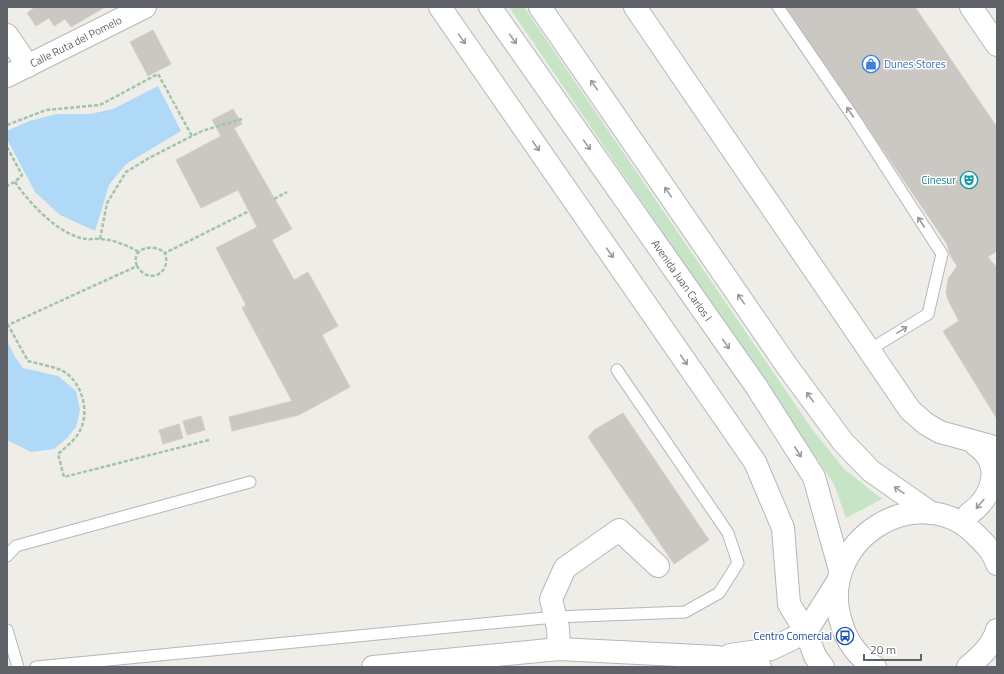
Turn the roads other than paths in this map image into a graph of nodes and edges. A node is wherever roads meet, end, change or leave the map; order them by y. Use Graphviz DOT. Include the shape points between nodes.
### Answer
graph roads {
  1 [pos="145,7"];
  2 [pos="440,7"];
  3 [pos="490,7"];
  4 [pos="540,7"];
  5 [pos="635,7"];
  6 [pos="778,7"];
  7 [pos="971,7"];
  8 [pos="7,36"];
  9 [pos="997,46"];
  10 [pos="28,66"];
  11 [pos="7,76"];
  12 [pos="869,350"];
  13 [pos="616,370"];
  14 [pos="966,438"];
  15 [pos="997,454"];
  16 [pos="250,482"];
  17 [pos="931,513"];
  18 [pos="969,514"];
  19 [pos="7,556"];
  20 [pos="997,564"];
  21 [pos="658,566"];
  22 [pos="839,575"];
  23 [pos="555,617"];
  24 [pos="7,630"];
  25 [pos="806,632"];
  26 [pos="996,640"];
  27 [pos="559,649"];
  28 [pos="717,657"];
  29 [pos="18,667"];
  30 [pos="36,667"];
  31 [pos="373,667"];
  32 [pos="760,667"];
  33 [pos="823,667"];
  34 [pos="875,667"];
  35 [pos="968,667"];
  1 -- 10 [label="street, Calle Ruta del Pomelo"];
  2 -- 25 [label="street, one-way" via="755,462 784,528 789,604"];
  3 -- 22 [label="street, Avenida Juan Carlos I, one-way" via="756,386 814,477"];
  17 -- 4 [label="street, one-way" via="871,472 843,442 787,366"];
  5 -- 12 [label="street"];
  12 -- 6 [label="lane, one-way" via="928,314 942,254"];
  7 -- 9 [label="street"];
  8 -- 10 [label="street"];
  10 -- 11 [label="street, Calle Ruta del Pomelo"];
  12 -- 14 [label="street" via="910,410 940,432"];
  13 -- 23 [label="lane" via="728,534 738,563 719,593 685,612"];
  14 -- 15 [label="street" via="991,446"];
  14 -- 18 [label="street, one-way" via="982,449 991,460 993,476 991,488 980,506"];
  16 -- 19 [label="lane" via="16,546"];
  17 -- 20 [label="street" via="954,519 970,528 993,552"];
  17 -- 22 [label="street" via="910,513 880,523 858,540"];
  21 -- 23 [label="street" via="618,530 565,568 551,599"];
  22 -- 25 [label="street"];
  22 -- 34 [label="street" via="837,609 845,636 866,662"];
  23 -- 27 [label="street"];
  23 -- 30 [label="lane"];
  24 -- 29 [label="lane"];
  25 -- 28 [label="street" via="771,649"];
  25 -- 33 [label="street" via="815,656"];
  26 -- 35 [label="street"];
  27 -- 28 [label="street"];
  27 -- 31 [label="street"];
  28 -- 32 [label="street"];
}
